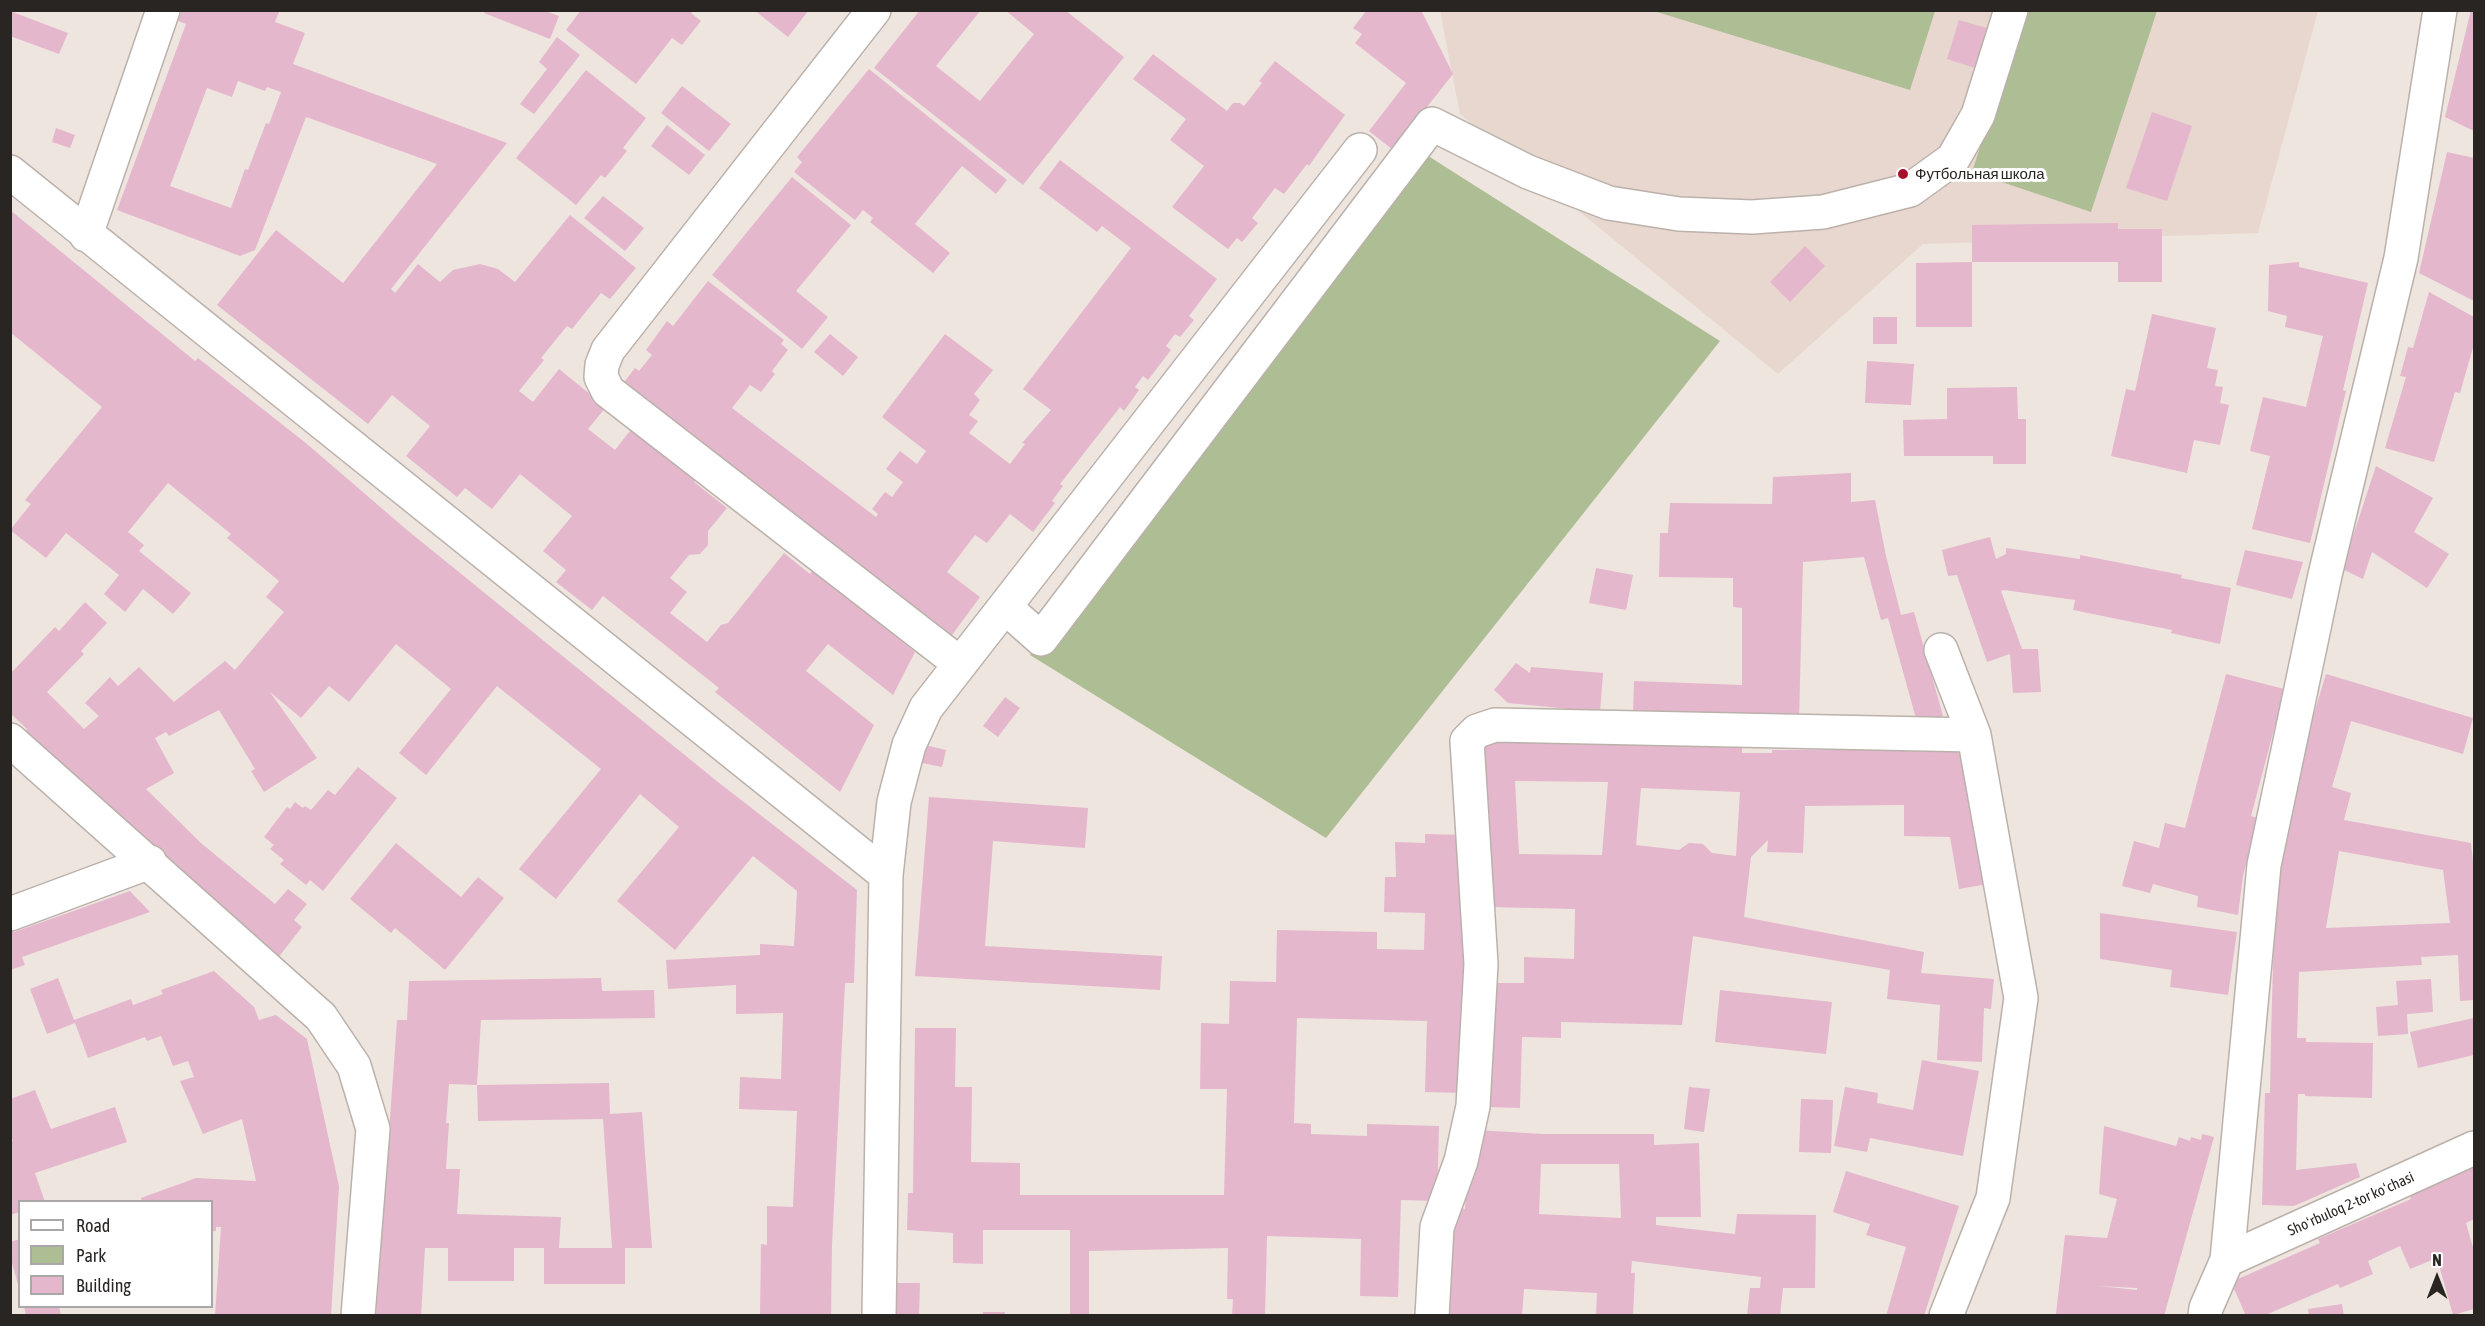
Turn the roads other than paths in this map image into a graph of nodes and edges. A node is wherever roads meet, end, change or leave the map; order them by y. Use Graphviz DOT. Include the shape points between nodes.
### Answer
graph roads {
  1 [pos="163,10"];
  2 [pos="874,10"];
  3 [pos="2011,10"];
  4 [pos="2440,10"];
  5 [pos="1360,150"];
  6 [pos="10,172"];
  7 [pos="86,235"];
  8 [pos="1005,607"];
  9 [pos="1941,650"];
  10 [pos="959,663"];
  11 [pos="1974,735"];
  12 [pos="10,740"];
  13 [pos="150,862"];
  14 [pos="886,874"];
  15 [pos="10,914"];
  16 [pos="2475,1148"];
  17 [pos="2227,1260"];
  18 [pos="358,1316"];
  19 [pos="879,1316"];
  20 [pos="1432,1316"];
  21 [pos="1946,1316"];
  22 [pos="2205,1316"];
  1 -- 7 [label="street"];
  2 -- 10 [label="street" via="608,350 600,377 608,391"];
  3 -- 8 [label="street" via="1978,115 1953,159 1910,190 1823,212 1752,218 1679,214 1609,203 1528,172 1432,124 1041,639"];
  4 -- 17 [label="street" via="2401,258 2325,575 2264,865"];
  5 -- 8 [label="street"];
  6 -- 7 [label="street"];
  7 -- 14 [label="street"];
  8 -- 10 [label="street"];
  9 -- 11 [label="street"];
  10 -- 14 [label="street" via="926,708 909,745 894,802"];
  11 -- 20 [label="street" via="1495,725 1477,731 1467,741 1481,964 1473,1106 1461,1161 1437,1227"];
  11 -- 21 [label="street" via="2021,998 1993,1198"];
  12 -- 13 [label="street"];
  13 -- 15 [label="street"];
  13 -- 18 [label="street" via="321,1017 354,1065 373,1129"];
  14 -- 19 [label="street"];
  16 -- 17 [label="street, Shoʻrbuloq 2-tor koʻchasi"];
  17 -- 22 [label="street"];
}
